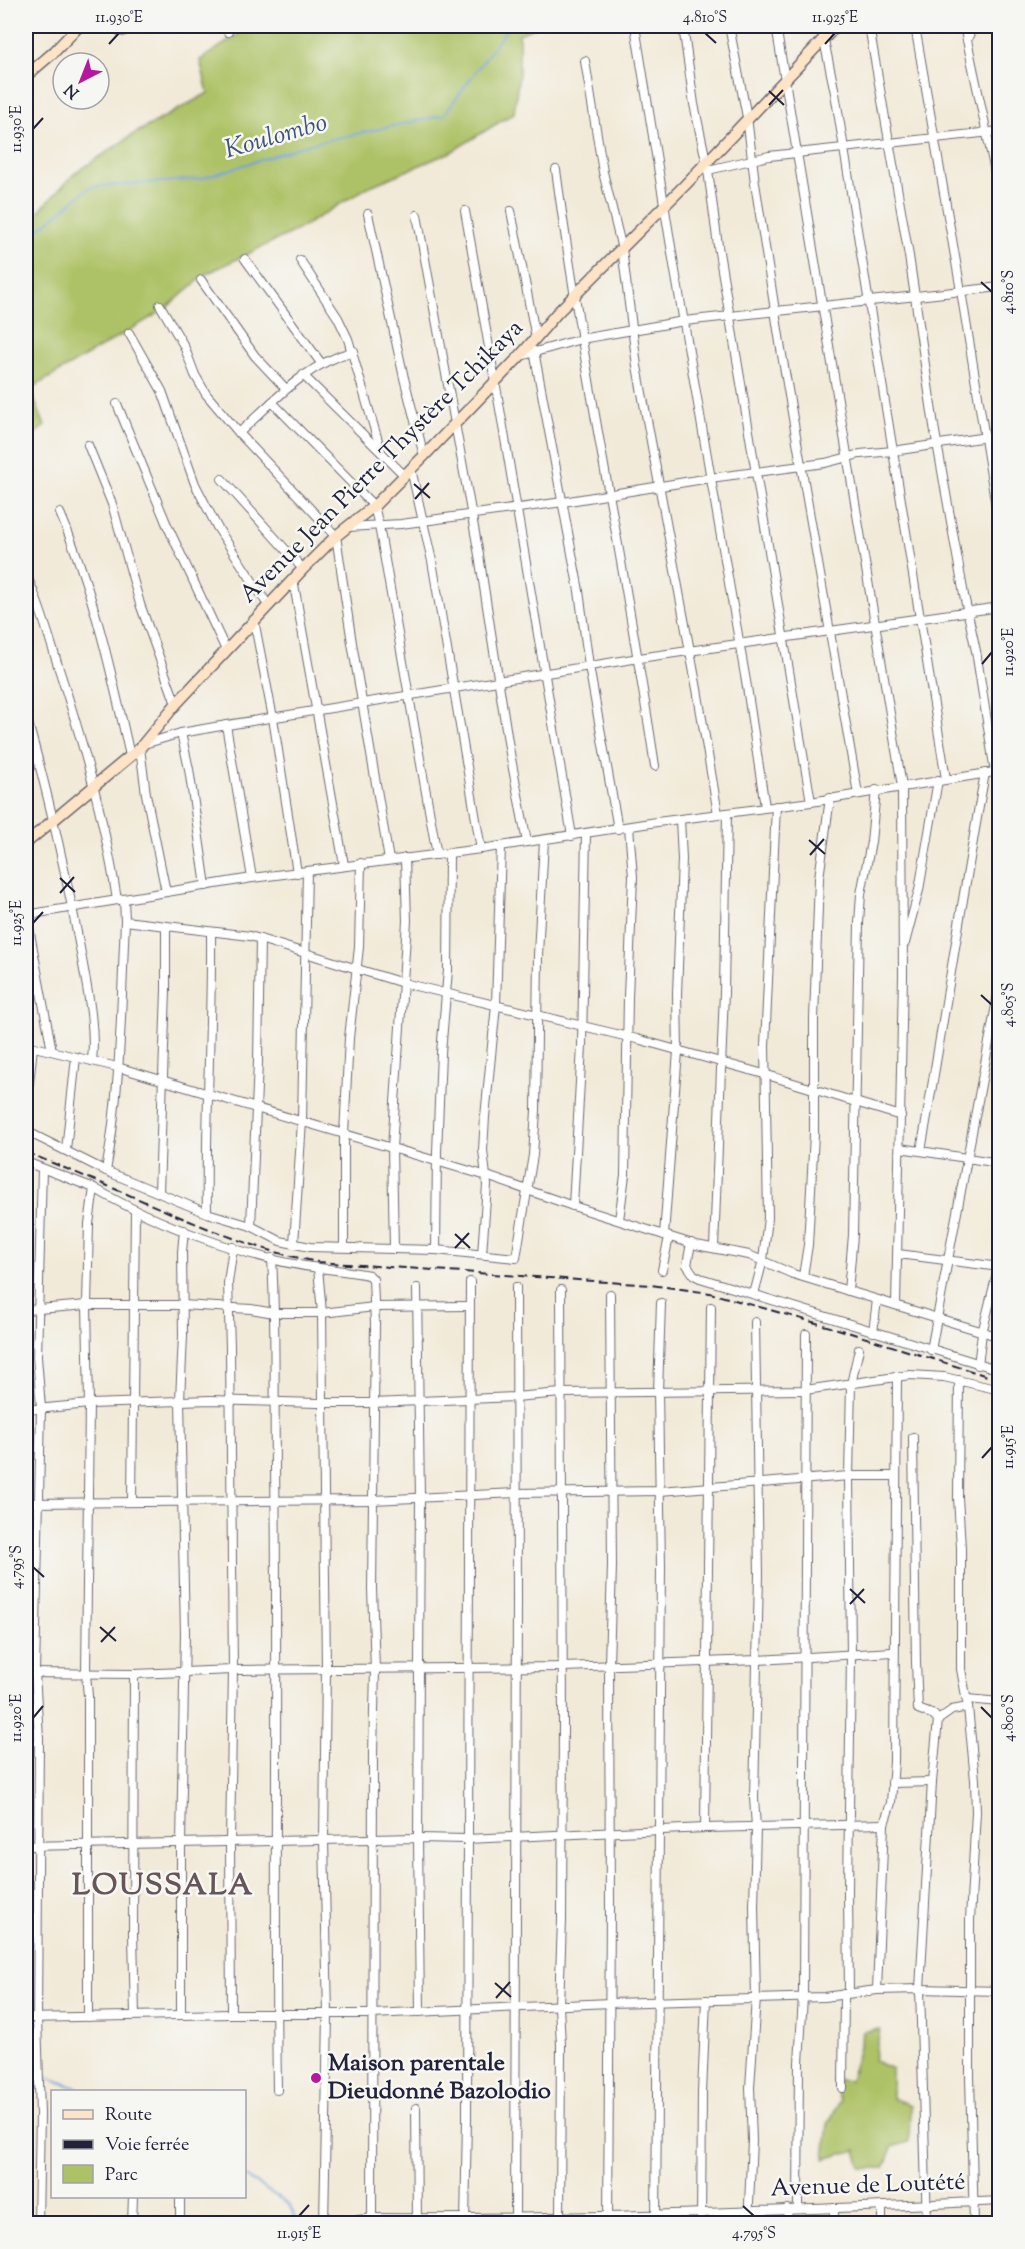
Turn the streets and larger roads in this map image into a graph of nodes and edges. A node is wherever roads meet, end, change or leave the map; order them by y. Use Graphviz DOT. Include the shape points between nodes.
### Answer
graph roads {
  1 [pos="79,26"];
  2 [pos="115,26"];
  3 [pos="635,26"];
  4 [pos="682,26"];
  5 [pos="729,26"];
  6 [pos="776,26"];
  7 [pos="821,26"];
  8 [pos="836,26"];
  9 [pos="869,26"];
  10 [pos="915,26"];
  11 [pos="964,26"];
  12 [pos="973,26"];
  13 [pos="123,32"];
  14 [pos="823,38"];
  15 [pos="967,40"];
  16 [pos="585,61"];
  17 [pos="26,76"];
  18 [pos="784,79"];
  19 [pos="747,117"];
  20 [pos="999,131"];
  21 [pos="986,132"];
  22 [pos="934,138"];
  23 [pos="890,142"];
  24 [pos="843,148"];
  25 [pos="797,152"];
  26 [pos="752,160"];
  27 [pos="707,166"];
  28 [pos="556,170"];
  29 [pos="999,204"];
  30 [pos="664,206"];
  31 [pos="465,211"];
  32 [pos="511,211"];
  33 [pos="368,214"];
  34 [pos="417,215"];
  35 [pos="622,249"];
  36 [pos="245,260"];
  37 [pos="300,260"];
  38 [pos="201,280"];
  39 [pos="999,287"];
  40 [pos="961,291"];
  41 [pos="574,296"];
  42 [pos="915,296"];
  43 [pos="867,302"];
  44 [pos="160,305"];
  45 [pos="822,305"];
  46 [pos="775,311"];
  47 [pos="730,317"];
  48 [pos="684,321"];
  49 [pos="633,330"];
  50 [pos="129,333"];
  51 [pos="536,338"];
  52 [pos="581,339"];
  53 [pos="354,351"];
  54 [pos="534,351"];
  55 [pos="520,356"];
  56 [pos="321,363"];
  57 [pos="303,375"];
  58 [pos="495,381"];
  59 [pos="286,389"];
  60 [pos="272,402"];
  61 [pos="117,404"];
  62 [pos="456,423"];
  63 [pos="239,433"];
  64 [pos="999,435"];
  65 [pos="983,438"];
  66 [pos="937,445"];
  67 [pos="88,446"];
  68 [pos="381,451"];
  69 [pos="893,451"];
  70 [pos="424,456"];
  71 [pos="846,458"];
  72 [pos="801,466"];
  73 [pos="408,472"];
  74 [pos="757,473"];
  75 [pos="710,478"];
  76 [pos="222,479"];
  77 [pos="660,487"];
  78 [pos="609,495"];
  79 [pos="563,502"];
  80 [pos="374,506"];
  81 [pos="517,507"];
  82 [pos="60,513"];
  83 [pos="471,513"];
  84 [pos="423,521"];
  85 [pos="379,526"];
  86 [pos="346,528"];
  87 [pos="999,531"];
  88 [pos="336,536"];
  89 [pos="303,569"];
  90 [pos="26,574"];
  91 [pos="293,579"];
  92 [pos="268,605"];
  93 [pos="999,607"];
  94 [pos="968,612"];
  95 [pos="920,618"];
  96 [pos="254,620"];
  97 [pos="876,624"];
  98 [pos="831,631"];
  99 [pos="783,637"];
  100 [pos="739,645"];
  101 [pos="225,650"];
  102 [pos="689,652"];
  103 [pos="639,658"];
  104 [pos="589,666"];
  105 [pos="544,674"];
  106 [pos="499,681"];
  107 [pos="453,688"];
  108 [pos="408,696"];
  109 [pos="176,704"];
  110 [pos="362,704"];
  111 [pos="317,710"];
  112 [pos="26,716"];
  113 [pos="273,718"];
  114 [pos="226,725"];
  115 [pos="181,733"];
  116 [pos="142,746"];
  117 [pos="130,756"];
  118 [pos="655,766"];
  119 [pos="997,771"];
  120 [pos="985,773"];
  121 [pos="942,780"];
  122 [pos="94,786"];
  123 [pos="902,786"];
  124 [pos="876,790"];
  125 [pos="858,794"];
  126 [pos="830,798"];
  127 [pos="811,802"];
  128 [pos="776,806"];
  129 [pos="765,807"];
  130 [pos="727,813"];
  131 [pos="718,814"];
  132 [pos="680,819"];
  133 [pos="54,820"];
  134 [pos="629,827"];
  135 [pos="618,829"];
  136 [pos="586,833"];
  137 [pos="572,836"];
  138 [pos="543,840"];
  139 [pos="527,842"];
  140 [pos="26,843"];
  141 [pos="501,846"];
  142 [pos="482,849"];
  143 [pos="449,854"];
  144 [pos="437,855"];
  145 [pos="405,858"];
  146 [pos="389,860"];
  147 [pos="361,863"];
  148 [pos="344,865"];
  149 [pos="307,871"];
  150 [pos="297,873"];
  151 [pos="252,878"];
  152 [pos="206,885"];
  153 [pos="166,892"];
  154 [pos="120,899"];
  155 [pos="72,907"];
  156 [pos="26,914"];
  157 [pos="124,921"];
  158 [pos="166,926"];
  159 [pos="211,932"];
  160 [pos="260,939"];
  161 [pos="903,951"];
  162 [pos="305,953"];
  163 [pos="357,970"];
  164 [pos="403,983"];
  165 [pos="999,984"];
  166 [pos="446,994"];
  167 [pos="496,1005"];
  168 [pos="536,1016"];
  169 [pos="583,1027"];
  170 [pos="629,1037"];
  171 [pos="29,1046"];
  172 [pos="678,1051"];
  173 [pos="52,1052"];
  174 [pos="76,1057"];
  175 [pos="92,1061"];
  176 [pos="721,1062"];
  177 [pos="117,1067"];
  178 [pos="764,1074"];
  179 [pos="163,1081"];
  180 [pos="815,1088"];
  181 [pos="209,1095"];
  182 [pos="854,1102"];
  183 [pos="256,1108"];
  184 [pos="26,1110"];
  185 [pos="901,1116"];
  186 [pos="302,1121"];
  187 [pos="26,1131"];
  188 [pos="344,1134"];
  189 [pos="392,1148"];
  190 [pos="900,1148"];
  191 [pos="66,1150"];
  192 [pos="921,1151"];
  193 [pos="967,1159"];
  194 [pos="436,1161"];
  195 [pos="26,1162"];
  196 [pos="999,1163"];
  197 [pos="42,1169"];
  198 [pos="106,1171"];
  199 [pos="487,1176"];
  200 [pos="94,1188"];
  201 [pos="526,1190"];
  202 [pos="159,1192"];
  203 [pos="573,1206"];
  204 [pos="135,1210"];
  205 [pos="207,1213"];
  206 [pos="619,1220"];
  207 [pos="251,1226"];
  208 [pos="184,1230"];
  209 [pos="667,1236"];
  210 [pos="691,1243"];
  211 [pos="294,1244"];
  212 [pos="344,1246"];
  213 [pos="233,1247"];
  214 [pos="393,1248"];
  215 [pos="714,1248"];
  216 [pos="436,1250"];
  217 [pos="482,1254"];
  218 [pos="898,1254"];
  219 [pos="272,1258"];
  220 [pos="763,1260"];
  221 [pos="947,1260"];
  222 [pos="999,1266"];
  223 [pos="318,1268"];
  224 [pos="662,1270"];
  225 [pos="803,1276"];
  226 [pos="470,1282"];
  227 [pos="516,1287"];
  228 [pos="417,1288"];
  229 [pos="561,1290"];
  230 [pos="848,1291"];
  231 [pos="610,1294"];
  232 [pos="754,1294"];
  233 [pos="877,1300"];
  234 [pos="661,1303"];
  235 [pos="87,1305"];
  236 [pos="133,1305"];
  237 [pos="182,1305"];
  238 [pos="896,1305"];
  239 [pos="417,1306"];
  240 [pos="469,1306"];
  241 [pos="374,1307"];
  242 [pos="711,1307"];
  243 [pos="230,1308"];
  244 [pos="26,1310"];
  245 [pos="38,1310"];
  246 [pos="274,1313"];
  247 [pos="322,1313"];
  248 [pos="937,1317"];
  249 [pos="755,1322"];
  250 [pos="873,1332"];
  251 [pos="982,1333"];
  252 [pos="806,1334"];
  253 [pos="999,1337"];
  254 [pos="859,1349"];
  255 [pos="932,1350"];
  256 [pos="978,1365"];
  257 [pos="999,1370"];
  258 [pos="897,1376"];
  259 [pos="959,1380"];
  260 [pos="851,1384"];
  261 [pos="805,1389"];
  262 [pos="756,1390"];
  263 [pos="999,1390"];
  264 [pos="708,1391"];
  265 [pos="610,1392"];
  266 [pos="658,1392"];
  267 [pos="561,1393"];
  268 [pos="515,1397"];
  269 [pos="471,1399"];
  270 [pos="180,1400"];
  271 [pos="230,1400"];
  272 [pos="418,1401"];
  273 [pos="275,1402"];
  274 [pos="373,1402"];
  275 [pos="133,1403"];
  276 [pos="322,1403"];
  277 [pos="89,1404"];
  278 [pos="41,1408"];
  279 [pos="26,1410"];
  280 [pos="913,1437"];
  281 [pos="849,1476"];
  282 [pos="895,1476"];
  283 [pos="806,1479"];
  284 [pos="758,1482"];
  285 [pos="710,1488"];
  286 [pos="660,1491"];
  287 [pos="561,1492"];
  288 [pos="611,1492"];
  289 [pos="516,1493"];
  290 [pos="469,1495"];
  291 [pos="420,1497"];
  292 [pos="324,1500"];
  293 [pos="373,1500"];
  294 [pos="276,1501"];
  295 [pos="132,1502"];
  296 [pos="182,1502"];
  297 [pos="231,1502"];
  298 [pos="26,1503"];
  299 [pos="39,1503"];
  300 [pos="86,1503"];
  301 [pos="893,1652"];
  302 [pos="851,1654"];
  303 [pos="806,1657"];
  304 [pos="708,1660"];
  305 [pos="758,1660"];
  306 [pos="659,1663"];
  307 [pos="609,1664"];
  308 [pos="516,1666"];
  309 [pos="562,1667"];
  310 [pos="326,1668"];
  311 [pos="467,1668"];
  312 [pos="375,1669"];
  313 [pos="418,1669"];
  314 [pos="233,1670"];
  315 [pos="277,1670"];
  316 [pos="184,1672"];
  317 [pos="26,1673"];
  318 [pos="35,1673"];
  319 [pos="86,1674"];
  320 [pos="134,1674"];
  321 [pos="999,1702"];
  322 [pos="968,1703"];
  323 [pos="938,1720"];
  324 [pos="932,1782"];
  325 [pos="892,1783"];
  326 [pos="850,1824"];
  327 [pos="884,1824"];
  328 [pos="803,1825"];
  329 [pos="705,1827"];
  330 [pos="756,1827"];
  331 [pos="658,1831"];
  332 [pos="610,1833"];
  333 [pos="562,1835"];
  334 [pos="516,1837"];
  335 [pos="418,1838"];
  336 [pos="374,1839"];
  337 [pos="467,1839"];
  338 [pos="324,1840"];
  339 [pos="275,1841"];
  340 [pos="230,1842"];
  341 [pos="134,1843"];
  342 [pos="181,1843"];
  343 [pos="88,1844"];
  344 [pos="38,1845"];
  345 [pos="26,1846"];
  346 [pos="920,1989"];
  347 [pos="877,1990"];
  348 [pos="970,1991"];
  349 [pos="999,1991"];
  350 [pos="847,1994"];
  351 [pos="756,1998"];
  352 [pos="803,1998"];
  353 [pos="706,2000"];
  354 [pos="610,2002"];
  355 [pos="657,2002"];
  356 [pos="559,2006"];
  357 [pos="515,2007"];
  358 [pos="466,2009"];
  359 [pos="420,2012"];
  360 [pos="231,2014"];
  361 [pos="276,2014"];
  362 [pos="372,2014"];
  363 [pos="135,2015"];
  364 [pos="181,2015"];
  365 [pos="328,2015"];
  366 [pos="88,2017"];
  367 [pos="26,2018"];
  368 [pos="37,2018"];
  369 [pos="843,2088"];
  370 [pos="277,2090"];
  371 [pos="416,2108"];
  372 [pos="133,2198"];
  373 [pos="180,2198"];
  374 [pos="999,2201"];
  375 [pos="973,2202"];
  376 [pos="927,2205"];
  377 [pos="882,2207"];
  378 [pos="834,2208"];
  379 [pos="787,2209"];
  380 [pos="798,2209"];
  381 [pos="749,2210"];
  382 [pos="701,2214"];
  383 [pos="372,2218"];
  384 [pos="656,2219"];
  385 [pos="465,2220"];
  386 [pos="515,2220"];
  387 [pos="560,2220"];
  388 [pos="608,2220"];
  389 [pos="417,2221"];
  390 [pos="38,2223"];
  391 [pos="132,2223"];
  392 [pos="180,2223"];
  393 [pos="324,2223"];
  394 [pos="332,2223"];
  395 [pos="701,2223"];
  396 [pos="748,2223"];
  397 [pos="788,2223"];
  398 [pos="834,2223"];
  399 [pos="882,2223"];
  400 [pos="927,2223"];
  401 [pos="974,2223"];
  1 -- 17 [label="street"];
  2 -- 13 [label="street"];
  3 -- 30 [label="street"];
  4 -- 27 [label="street"];
  5 -- 19 [label="street"];
  6 -- 18 [label="street"];
  7 -- 14 [label="street"];
  8 -- 14 [label="street, Avenue Jean Pierre Thystère Tchikaya"];
  9 -- 23 [label="street"];
  10 -- 22 [label="street"];
  11 -- 15 [label="street"];
  12 -- 15 [label="street"];
  14 -- 18 [label="street, Avenue Jean Pierre Thystère Tchikaya"];
  14 -- 24 [label="street"];
  15 -- 21 [label="street"];
  16 -- 35 [label="street" via="603,172"];
  18 -- 19 [label="street, Avenue Jean Pierre Thystère Tchikaya"];
  18 -- 25 [label="street"];
  19 -- 26 [label="street"];
  19 -- 27 [label="street, Avenue Jean Pierre Thystère Tchikaya"];
  20 -- 21 [label="street"];
  21 -- 22 [label="street"];
  21 -- 29 [label="street"];
  22 -- 23 [label="street"];
  22 -- 40 [label="street"];
  23 -- 24 [label="street"];
  23 -- 42 [label="street"];
  24 -- 25 [label="street"];
  24 -- 43 [label="street"];
  25 -- 26 [label="street"];
  25 -- 45 [label="street"];
  26 -- 27 [label="street"];
  26 -- 46 [label="street"];
  27 -- 30 [label="street, Avenue Jean Pierre Thystère Tchikaya"];
  27 -- 47 [label="street"];
  28 -- 41 [label="street"];
  30 -- 35 [label="street, Avenue Jean Pierre Thystère Tchikaya"];
  30 -- 48 [label="street"];
  31 -- 58 [label="street"];
  32 -- 51 [label="street"];
  33 -- 70 [label="street"];
  34 -- 62 [label="street"];
  35 -- 41 [label="street, Avenue Jean Pierre Thystère Tchikaya"];
  35 -- 49 [label="street"];
  36 -- 56 [label="street"];
  37 -- 53 [label="street" via="338,318"];
  38 -- 59 [label="street" via="255,356"];
  39 -- 40 [label="street"];
  40 -- 42 [label="street"];
  40 -- 65 [label="street"];
  41 -- 51 [label="street, Avenue Jean Pierre Thystère Tchikaya"];
  41 -- 52 [label="street"];
  42 -- 43 [label="street"];
  42 -- 66 [label="street"];
  43 -- 45 [label="street"];
  43 -- 69 [label="street"];
  44 -- 63 [label="street" via="184,346 200,386"];
  45 -- 46 [label="street"];
  45 -- 71 [label="street"];
  46 -- 47 [label="street"];
  46 -- 72 [label="street"];
  47 -- 48 [label="street"];
  47 -- 74 [label="street"];
  48 -- 49 [label="street"];
  48 -- 75 [label="street"];
  49 -- 52 [label="street"];
  49 -- 77 [label="street"];
  50 -- 92 [label="street" via="162,391 195,484 217,527"];
  51 -- 55 [label="street, Avenue Jean Pierre Thystère Tchikaya"];
  52 -- 54 [label="street"];
  52 -- 78 [label="street"];
  53 -- 56 [label="street"];
  53 -- 68 [label="street"];
  54 -- 55 [label="street"];
  54 -- 79 [label="street"];
  55 -- 58 [label="street, Avenue Jean Pierre Thystère Tchikaya"];
  56 -- 57 [label="street"];
  57 -- 59 [label="street"];
  57 -- 68 [label="street"];
  58 -- 62 [label="street, Avenue Jean Pierre Thystère Tchikaya"];
  58 -- 81 [label="street"];
  59 -- 60 [label="street"];
  60 -- 63 [label="street"];
  60 -- 80 [label="street"];
  61 -- 101 [label="street"];
  62 -- 70 [label="street, Avenue Jean Pierre Thystère Tchikaya"];
  62 -- 83 [label="street"];
  63 -- 88 [label="street"];
  64 -- 65 [label="street"];
  65 -- 66 [label="street"];
  65 -- 87 [label="street"];
  66 -- 69 [label="street"];
  66 -- 94 [label="street"];
  67 -- 109 [label="street" via="112,504 140,604"];
  68 -- 73 [label="street"];
  69 -- 71 [label="street"];
  69 -- 95 [label="street"];
  70 -- 73 [label="street, Avenue Jean Pierre Thystère Tchikaya"];
  71 -- 72 [label="street"];
  71 -- 97 [label="street"];
  72 -- 74 [label="street"];
  72 -- 98 [label="street"];
  73 -- 80 [label="street, Avenue Jean Pierre Thystère Tchikaya"];
  73 -- 84 [label="street"];
  74 -- 75 [label="street"];
  74 -- 99 [label="street"];
  75 -- 77 [label="street"];
  75 -- 100 [label="street"];
  76 -- 89 [label="street"];
  77 -- 78 [label="street"];
  77 -- 102 [label="street"];
  78 -- 79 [label="street"];
  78 -- 103 [label="street"];
  79 -- 81 [label="street"];
  79 -- 104 [label="street"];
  80 -- 85 [label="street"];
  80 -- 86 [label="street, Avenue Jean Pierre Thystère Tchikaya"];
  81 -- 83 [label="street"];
  81 -- 105 [label="street"];
  82 -- 117 [label="street" via="98,625"];
  83 -- 84 [label="street"];
  83 -- 106 [label="street"];
  84 -- 85 [label="street"];
  84 -- 107 [label="street"];
  85 -- 86 [label="street"];
  85 -- 108 [label="street"];
  86 -- 88 [label="street, Avenue Jean Pierre Thystère Tchikaya"];
  88 -- 89 [label="street, Avenue Jean Pierre Thystère Tchikaya"];
  88 -- 110 [label="street"];
  89 -- 91 [label="street, Avenue Jean Pierre Thystère Tchikaya"];
  90 -- 122 [label="street"];
  91 -- 92 [label="street, Avenue Jean Pierre Thystère Tchikaya"];
  91 -- 111 [label="street"];
  92 -- 96 [label="street, Avenue Jean Pierre Thystère Tchikaya"];
  93 -- 94 [label="street"];
  94 -- 95 [label="street"];
  94 -- 119 [label="street"];
  95 -- 97 [label="street"];
  95 -- 121 [label="street"];
  96 -- 101 [label="street, Avenue Jean Pierre Thystère Tchikaya"];
  96 -- 113 [label="street"];
  97 -- 98 [label="street"];
  97 -- 123 [label="street"];
  98 -- 99 [label="street"];
  98 -- 125 [label="street"];
  99 -- 100 [label="street"];
  99 -- 127 [label="street"];
  100 -- 102 [label="street"];
  100 -- 129 [label="street"];
  101 -- 109 [label="street, Avenue Jean Pierre Thystère Tchikaya"];
  102 -- 103 [label="street"];
  102 -- 131 [label="street"];
  103 -- 104 [label="street"];
  103 -- 118 [label="street"];
  104 -- 105 [label="street"];
  104 -- 135 [label="street"];
  105 -- 106 [label="street"];
  105 -- 137 [label="street"];
  106 -- 107 [label="street"];
  106 -- 139 [label="street"];
  107 -- 108 [label="street"];
  107 -- 142 [label="street"];
  108 -- 110 [label="street"];
  108 -- 144 [label="street"];
  109 -- 116 [label="street, Avenue Jean Pierre Thystère Tchikaya"];
  110 -- 111 [label="street"];
  110 -- 146 [label="street"];
  111 -- 113 [label="street"];
  111 -- 148 [label="street"];
  112 -- 133 [label="street"];
  113 -- 114 [label="street"];
  113 -- 150 [label="street"];
  114 -- 115 [label="street"];
  114 -- 151 [label="street"];
  115 -- 116 [label="street"];
  115 -- 152 [label="street"];
  116 -- 117 [label="street, Avenue Jean Pierre Thystère Tchikaya"];
  116 -- 153 [label="street" via="146,794"];
  117 -- 122 [label="street, Avenue Jean Pierre Thystère Tchikaya"];
  119 -- 120 [label="street"];
  120 -- 121 [label="street"];
  120 -- 192 [label="street"];
  121 -- 123 [label="street"];
  121 -- 161 [label="street"];
  122 -- 133 [label="street, Avenue Jean Pierre Thystère Tchikaya"];
  122 -- 154 [label="street"];
  123 -- 124 [label="street"];
  123 -- 161 [label="street"];
  124 -- 125 [label="street"];
  124 -- 182 [label="street" via="872,842 861,894"];
  125 -- 126 [label="street"];
  126 -- 127 [label="street"];
  126 -- 180 [label="street" via="819,878"];
  127 -- 128 [label="street"];
  128 -- 129 [label="street"];
  128 -- 178 [label="street"];
  129 -- 130 [label="street"];
  130 -- 131 [label="street"];
  130 -- 176 [label="street"];
  131 -- 132 [label="street"];
  132 -- 134 [label="street"];
  132 -- 172 [label="street"];
  133 -- 140 [label="street, Avenue Jean Pierre Thystère Tchikaya"];
  133 -- 155 [label="street"];
  134 -- 135 [label="street"];
  134 -- 170 [label="street" via="633,877"];
  135 -- 136 [label="street"];
  136 -- 137 [label="street"];
  136 -- 169 [label="street"];
  137 -- 138 [label="street"];
  138 -- 139 [label="street"];
  138 -- 168 [label="street"];
  139 -- 141 [label="street"];
  141 -- 142 [label="street"];
  141 -- 167 [label="street"];
  142 -- 143 [label="street"];
  143 -- 144 [label="street"];
  143 -- 166 [label="street"];
  144 -- 145 [label="street"];
  145 -- 146 [label="street"];
  145 -- 164 [label="street" via="407,921"];
  146 -- 147 [label="street"];
  147 -- 148 [label="street"];
  147 -- 163 [label="street"];
  148 -- 149 [label="street"];
  149 -- 150 [label="street"];
  149 -- 162 [label="street"];
  150 -- 151 [label="street"];
  151 -- 152 [label="street"];
  152 -- 153 [label="street"];
  153 -- 154 [label="street"];
  154 -- 155 [label="street"];
  154 -- 157 [label="street"];
  155 -- 156 [label="street"];
  155 -- 175 [label="street" via="89,1001"];
  156 -- 173 [label="street"];
  157 -- 158 [label="street"];
  157 -- 177 [label="street"];
  158 -- 159 [label="street"];
  158 -- 179 [label="street"];
  159 -- 160 [label="street"];
  159 -- 181 [label="street"];
  160 -- 162 [label="street"];
  160 -- 183 [label="street"];
  161 -- 185 [label="street"];
  162 -- 163 [label="street"];
  162 -- 186 [label="street"];
  163 -- 164 [label="street"];
  163 -- 188 [label="street"];
  164 -- 166 [label="street"];
  164 -- 189 [label="street"];
  165 -- 193 [label="street"];
  166 -- 167 [label="street"];
  166 -- 194 [label="street"];
  167 -- 168 [label="street"];
  167 -- 199 [label="street" via="483,1150"];
  168 -- 169 [label="street"];
  168 -- 201 [label="street" via="536,1111"];
  169 -- 170 [label="street"];
  169 -- 203 [label="street"];
  170 -- 172 [label="street"];
  170 -- 206 [label="street" via="625,1175"];
  171 -- 173 [label="street"];
  171 -- 184 [label="street"];
  172 -- 176 [label="street"];
  172 -- 209 [label="street"];
  173 -- 174 [label="street"];
  174 -- 175 [label="street"];
  174 -- 191 [label="street"];
  175 -- 177 [label="street"];
  176 -- 178 [label="street"];
  176 -- 215 [label="street"];
  177 -- 179 [label="street"];
  177 -- 198 [label="street"];
  178 -- 180 [label="street"];
  178 -- 220 [label="street" via="768,1218"];
  179 -- 181 [label="street"];
  179 -- 202 [label="street"];
  180 -- 182 [label="street"];
  180 -- 225 [label="street" via="808,1245"];
  181 -- 183 [label="street"];
  181 -- 205 [label="street"];
  182 -- 185 [label="street"];
  182 -- 230 [label="street" via="853,1235"];
  183 -- 186 [label="street"];
  183 -- 207 [label="street"];
  185 -- 190 [label="street"];
  186 -- 188 [label="street"];
  186 -- 211 [label="street"];
  187 -- 191 [label="street"];
  188 -- 189 [label="street"];
  188 -- 212 [label="street"];
  189 -- 194 [label="street"];
  189 -- 214 [label="street"];
  190 -- 192 [label="street"];
  190 -- 218 [label="street"];
  191 -- 198 [label="street"];
  192 -- 193 [label="street"];
  193 -- 196 [label="street"];
  193 -- 221 [label="street"];
  194 -- 199 [label="street"];
  194 -- 216 [label="street"];
  195 -- 197 [label="street"];
  197 -- 200 [label="street"];
  197 -- 245 [label="street"];
  198 -- 202 [label="street"];
  199 -- 201 [label="street"];
  199 -- 217 [label="street"];
  200 -- 204 [label="street"];
  200 -- 235 [label="street" via="89,1213"];
  201 -- 203 [label="street"];
  201 -- 217 [label="street" via="516,1258"];
  202 -- 205 [label="street"];
  203 -- 206 [label="street"];
  204 -- 208 [label="street"];
  204 -- 236 [label="street"];
  205 -- 207 [label="street"];
  206 -- 209 [label="street"];
  207 -- 211 [label="street"];
  208 -- 213 [label="street"];
  208 -- 237 [label="street"];
  209 -- 210 [label="street"];
  209 -- 224 [label="street"];
  210 -- 215 [label="street"];
  210 -- 232 [label="street" via="687,1265 694,1275"];
  211 -- 212 [label="street"];
  212 -- 214 [label="street"];
  213 -- 219 [label="street"];
  213 -- 243 [label="street" via="228,1283"];
  214 -- 216 [label="street"];
  215 -- 220 [label="street"];
  216 -- 217 [label="street"];
  218 -- 221 [label="street"];
  218 -- 238 [label="street"];
  219 -- 223 [label="street"];
  219 -- 246 [label="street"];
  220 -- 225 [label="street"];
  220 -- 232 [label="street"];
  221 -- 222 [label="street"];
  221 -- 248 [label="street"];
  222 -- 251 [label="street"];
  223 -- 241 [label="street" via="372,1276"];
  223 -- 247 [label="street"];
  225 -- 230 [label="street"];
  226 -- 240 [label="street"];
  227 -- 268 [label="street"];
  228 -- 239 [label="street"];
  229 -- 267 [label="street"];
  230 -- 233 [label="street"];
  231 -- 265 [label="street"];
  232 -- 250 [label="street"];
  233 -- 238 [label="street"];
  233 -- 250 [label="street"];
  234 -- 266 [label="street"];
  235 -- 236 [label="street"];
  235 -- 245 [label="street"];
  235 -- 277 [label="street"];
  236 -- 237 [label="street"];
  236 -- 275 [label="street"];
  237 -- 243 [label="street"];
  237 -- 270 [label="street"];
  238 -- 248 [label="street"];
  239 -- 240 [label="street"];
  239 -- 241 [label="street"];
  239 -- 272 [label="street"];
  240 -- 269 [label="street"];
  241 -- 247 [label="street"];
  241 -- 274 [label="street"];
  242 -- 264 [label="street"];
  243 -- 246 [label="street"];
  243 -- 271 [label="street"];
  244 -- 245 [label="street"];
  245 -- 278 [label="street"];
  246 -- 247 [label="street"];
  246 -- 273 [label="street"];
  247 -- 276 [label="street"];
  248 -- 251 [label="street"];
  248 -- 255 [label="street"];
  249 -- 262 [label="street"];
  250 -- 255 [label="street"];
  251 -- 253 [label="street"];
  251 -- 256 [label="street"];
  252 -- 261 [label="street"];
  254 -- 260 [label="street"];
  255 -- 256 [label="street"];
  256 -- 257 [label="street"];
  258 -- 259 [label="street"];
  258 -- 260 [label="street"];
  258 -- 282 [label="street"];
  259 -- 263 [label="street"];
  259 -- 322 [label="street" via="962,1669"];
  260 -- 261 [label="street"];
  260 -- 281 [label="street"];
  261 -- 262 [label="street"];
  261 -- 283 [label="street"];
  262 -- 264 [label="street"];
  262 -- 284 [label="street"];
  264 -- 266 [label="street"];
  264 -- 285 [label="street"];
  265 -- 266 [label="street"];
  265 -- 267 [label="street"];
  265 -- 288 [label="street"];
  266 -- 286 [label="street"];
  267 -- 268 [label="street"];
  267 -- 287 [label="street"];
  268 -- 269 [label="street"];
  268 -- 289 [label="street"];
  269 -- 272 [label="street"];
  269 -- 290 [label="street"];
  270 -- 271 [label="street"];
  270 -- 275 [label="street"];
  270 -- 296 [label="street"];
  271 -- 273 [label="street"];
  271 -- 297 [label="street"];
  272 -- 274 [label="street"];
  272 -- 291 [label="street"];
  273 -- 276 [label="street"];
  273 -- 294 [label="street"];
  274 -- 276 [label="street"];
  274 -- 293 [label="street"];
  275 -- 277 [label="street"];
  275 -- 295 [label="street"];
  276 -- 292 [label="street"];
  277 -- 278 [label="street"];
  277 -- 300 [label="street"];
  278 -- 279 [label="street"];
  278 -- 299 [label="street"];
  280 -- 323 [label="street" via="918,1709"];
  281 -- 282 [label="street"];
  281 -- 283 [label="street"];
  281 -- 302 [label="street"];
  282 -- 301 [label="street"];
  283 -- 284 [label="street"];
  283 -- 303 [label="street"];
  284 -- 285 [label="street"];
  284 -- 305 [label="street"];
  285 -- 286 [label="street"];
  285 -- 304 [label="street"];
  286 -- 288 [label="street"];
  286 -- 306 [label="street"];
  287 -- 288 [label="street"];
  287 -- 289 [label="street"];
  287 -- 309 [label="street"];
  288 -- 307 [label="street"];
  289 -- 290 [label="street"];
  289 -- 308 [label="street"];
  290 -- 291 [label="street"];
  290 -- 311 [label="street"];
  291 -- 293 [label="street"];
  291 -- 313 [label="street"];
  292 -- 293 [label="street"];
  292 -- 294 [label="street"];
  292 -- 310 [label="street"];
  293 -- 312 [label="street"];
  294 -- 297 [label="street"];
  294 -- 315 [label="street"];
  295 -- 296 [label="street"];
  295 -- 300 [label="street"];
  296 -- 297 [label="street"];
  296 -- 316 [label="street"];
  297 -- 314 [label="street"];
  298 -- 299 [label="street"];
  299 -- 300 [label="street"];
  299 -- 318 [label="street"];
  300 -- 319 [label="street"];
  301 -- 302 [label="street"];
  301 -- 325 [label="street"];
  302 -- 303 [label="street"];
  302 -- 326 [label="street"];
  303 -- 305 [label="street"];
  303 -- 328 [label="street"];
  304 -- 305 [label="street"];
  304 -- 306 [label="street"];
  304 -- 329 [label="street"];
  305 -- 330 [label="street"];
  306 -- 307 [label="street"];
  306 -- 331 [label="street"];
  307 -- 309 [label="street"];
  307 -- 332 [label="street"];
  308 -- 309 [label="street"];
  308 -- 311 [label="street"];
  308 -- 334 [label="street"];
  309 -- 333 [label="street"];
  310 -- 312 [label="street"];
  310 -- 315 [label="street"];
  310 -- 338 [label="street"];
  311 -- 313 [label="street"];
  311 -- 337 [label="street"];
  312 -- 313 [label="street"];
  312 -- 336 [label="street"];
  313 -- 335 [label="street"];
  314 -- 315 [label="street"];
  314 -- 316 [label="street"];
  314 -- 340 [label="street"];
  315 -- 339 [label="street"];
  316 -- 320 [label="street"];
  316 -- 342 [label="street"];
  317 -- 318 [label="street"];
  318 -- 319 [label="street"];
  318 -- 344 [label="street"];
  319 -- 320 [label="street"];
  319 -- 343 [label="street"];
  320 -- 341 [label="street"];
  321 -- 322 [label="street"];
  322 -- 323 [label="street"];
  322 -- 348 [label="street" via="976,1812"];
  323 -- 324 [label="street"];
  324 -- 325 [label="street"];
  324 -- 346 [label="street"];
  325 -- 327 [label="street"];
  326 -- 327 [label="street"];
  326 -- 328 [label="street"];
  326 -- 350 [label="street"];
  327 -- 347 [label="street"];
  328 -- 330 [label="street"];
  328 -- 352 [label="street"];
  329 -- 330 [label="street"];
  329 -- 331 [label="street"];
  330 -- 351 [label="street"];
  331 -- 332 [label="street"];
  331 -- 355 [label="street"];
  332 -- 333 [label="street"];
  332 -- 354 [label="street"];
  333 -- 334 [label="street"];
  333 -- 356 [label="street"];
  334 -- 337 [label="street"];
  334 -- 357 [label="street"];
  335 -- 336 [label="street"];
  335 -- 337 [label="street"];
  335 -- 359 [label="street"];
  336 -- 338 [label="street"];
  336 -- 362 [label="street"];
  337 -- 358 [label="street"];
  338 -- 339 [label="street"];
  338 -- 365 [label="street"];
  339 -- 340 [label="street"];
  339 -- 361 [label="street"];
  340 -- 342 [label="street"];
  340 -- 360 [label="street"];
  341 -- 342 [label="street"];
  341 -- 343 [label="street"];
  341 -- 363 [label="street"];
  342 -- 364 [label="street"];
  343 -- 344 [label="street"];
  343 -- 366 [label="street"];
  344 -- 345 [label="street"];
  344 -- 368 [label="street"];
  346 -- 347 [label="street"];
  346 -- 348 [label="street"];
  346 -- 376 [label="street"];
  347 -- 350 [label="street"];
  348 -- 349 [label="street"];
  348 -- 375 [label="street"];
  350 -- 352 [label="street"];
  350 -- 369 [label="street"];
  351 -- 352 [label="street"];
  351 -- 353 [label="street"];
  351 -- 381 [label="street" via="750,2087"];
  352 -- 380 [label="street"];
  353 -- 355 [label="street"];
  353 -- 382 [label="street"];
  354 -- 355 [label="street"];
  354 -- 356 [label="street"];
  354 -- 388 [label="street"];
  355 -- 384 [label="street"];
  356 -- 357 [label="street"];
  356 -- 387 [label="street"];
  357 -- 358 [label="street"];
  357 -- 386 [label="street"];
  358 -- 359 [label="street"];
  358 -- 385 [label="street"];
  359 -- 362 [label="street"];
  360 -- 361 [label="street"];
  360 -- 364 [label="street"];
  361 -- 365 [label="street"];
  361 -- 370 [label="street"];
  362 -- 365 [label="street"];
  362 -- 383 [label="street"];
  363 -- 364 [label="street"];
  363 -- 366 [label="street"];
  365 -- 393 [label="street"];
  366 -- 368 [label="street"];
  367 -- 368 [label="street"];
  368 -- 390 [label="street"];
  371 -- 389 [label="street"];
  372 -- 391 [label="street"];
  373 -- 392 [label="street"];
  374 -- 375 [label="street, Avenue de Loutété"];
  375 -- 376 [label="street, Avenue de Loutété"];
  375 -- 401 [label="street"];
  376 -- 377 [label="street, Avenue de Loutété"];
  376 -- 400 [label="street"];
  377 -- 378 [label="street, Avenue de Loutété"];
  377 -- 399 [label="street"];
  378 -- 380 [label="street, Avenue de Loutété"];
  378 -- 398 [label="street"];
  379 -- 380 [label="street, Avenue de Loutété"];
  379 -- 381 [label="street, Avenue de Loutété"];
  379 -- 397 [label="street"];
  381 -- 382 [label="street, Avenue de Loutété"];
  381 -- 396 [label="street"];
  382 -- 384 [label="street, Avenue de Loutété"];
  382 -- 395 [label="street"];
  383 -- 389 [label="street, Avenue de Loutété"];
  383 -- 394 [label="street, Avenue de Loutété"];
  384 -- 388 [label="street, Avenue de Loutété"];
  385 -- 386 [label="street, Avenue de Loutété"];
  385 -- 389 [label="street, Avenue de Loutété"];
  386 -- 387 [label="street, Avenue de Loutété"];
  387 -- 388 [label="street, Avenue de Loutété"];
}
